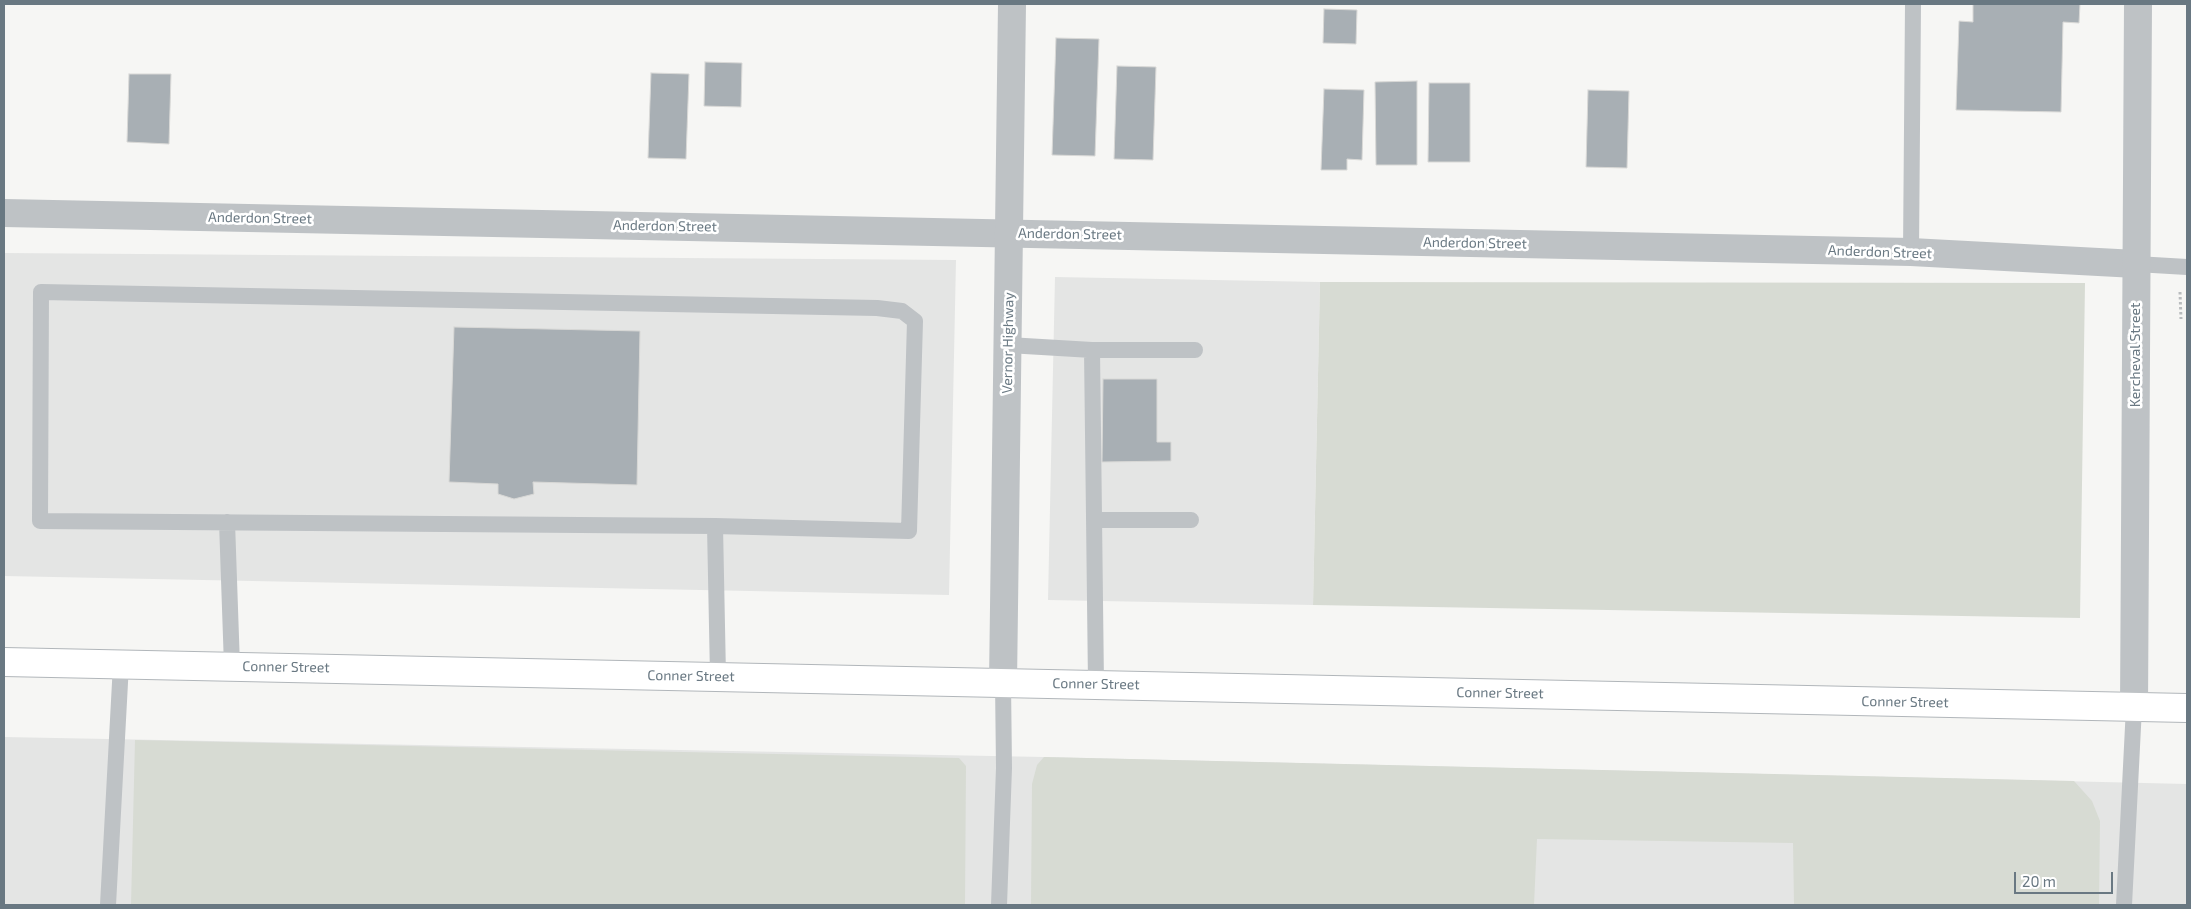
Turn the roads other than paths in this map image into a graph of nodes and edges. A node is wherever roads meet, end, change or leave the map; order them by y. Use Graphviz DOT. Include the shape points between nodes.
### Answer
graph roads {
  1 [pos="1012,4"];
  2 [pos="1913,4"];
  3 [pos="2138,4"];
  4 [pos="4,213"];
  5 [pos="1010,233"];
  6 [pos="1911,252"];
  7 [pos="2136,264"];
  8 [pos="2187,267"];
  9 [pos="1008,345"];
  10 [pos="1092,350"];
  11 [pos="1195,350"];
  12 [pos="1095,520"];
  13 [pos="1191,520"];
  14 [pos="227,522"];
  15 [pos="716,526"];
  16 [pos="4,662"];
  17 [pos="121,664"];
  18 [pos="232,666"];
  19 [pos="718,676"];
  20 [pos="1003,682"];
  21 [pos="1096,684"];
  22 [pos="2134,707"];
  23 [pos="2187,708"];
  24 [pos="108,905"];
  25 [pos="999,905"];
  26 [pos="2124,905"];
  1 -- 5 [label="street, Vernor Highway"];
  2 -- 6 [label="lane"];
  3 -- 7 [label="street, Kercheval Street"];
  4 -- 5 [label="street, Anderdon Street"];
  5 -- 6 [label="street, Anderdon Street"];
  5 -- 9 [label="street, Vernor Highway"];
  6 -- 7 [label="street, Anderdon Street"];
  7 -- 8 [label="lane"];
  7 -- 22 [label="street, Kercheval Street"];
  9 -- 10 [label="lane"];
  9 -- 20 [label="street, Vernor Highway"];
  10 -- 11 [label="lane"];
  10 -- 12 [label="lane"];
  12 -- 13 [label="lane"];
  12 -- 21 [label="lane"];
  14 -- 15 [label="lane"];
  14 -- 15 [label="lane" via="40,521 41,292 876,308 902,312 915,321 909,531"];
  14 -- 18 [label="lane"];
  15 -- 19 [label="lane"];
  16 -- 17 [label="main road, Conner Street"];
  17 -- 18 [label="main road, Conner Street"];
  17 -- 24 [label="lane"];
  18 -- 19 [label="main road, Conner Street"];
  19 -- 20 [label="main road, Conner Street"];
  20 -- 21 [label="main road, Conner Street"];
  20 -- 25 [label="lane" via="1004,768"];
  21 -- 22 [label="main road, Conner Street"];
  22 -- 23 [label="main road, Conner Street"];
  22 -- 26 [label="lane"];
}
